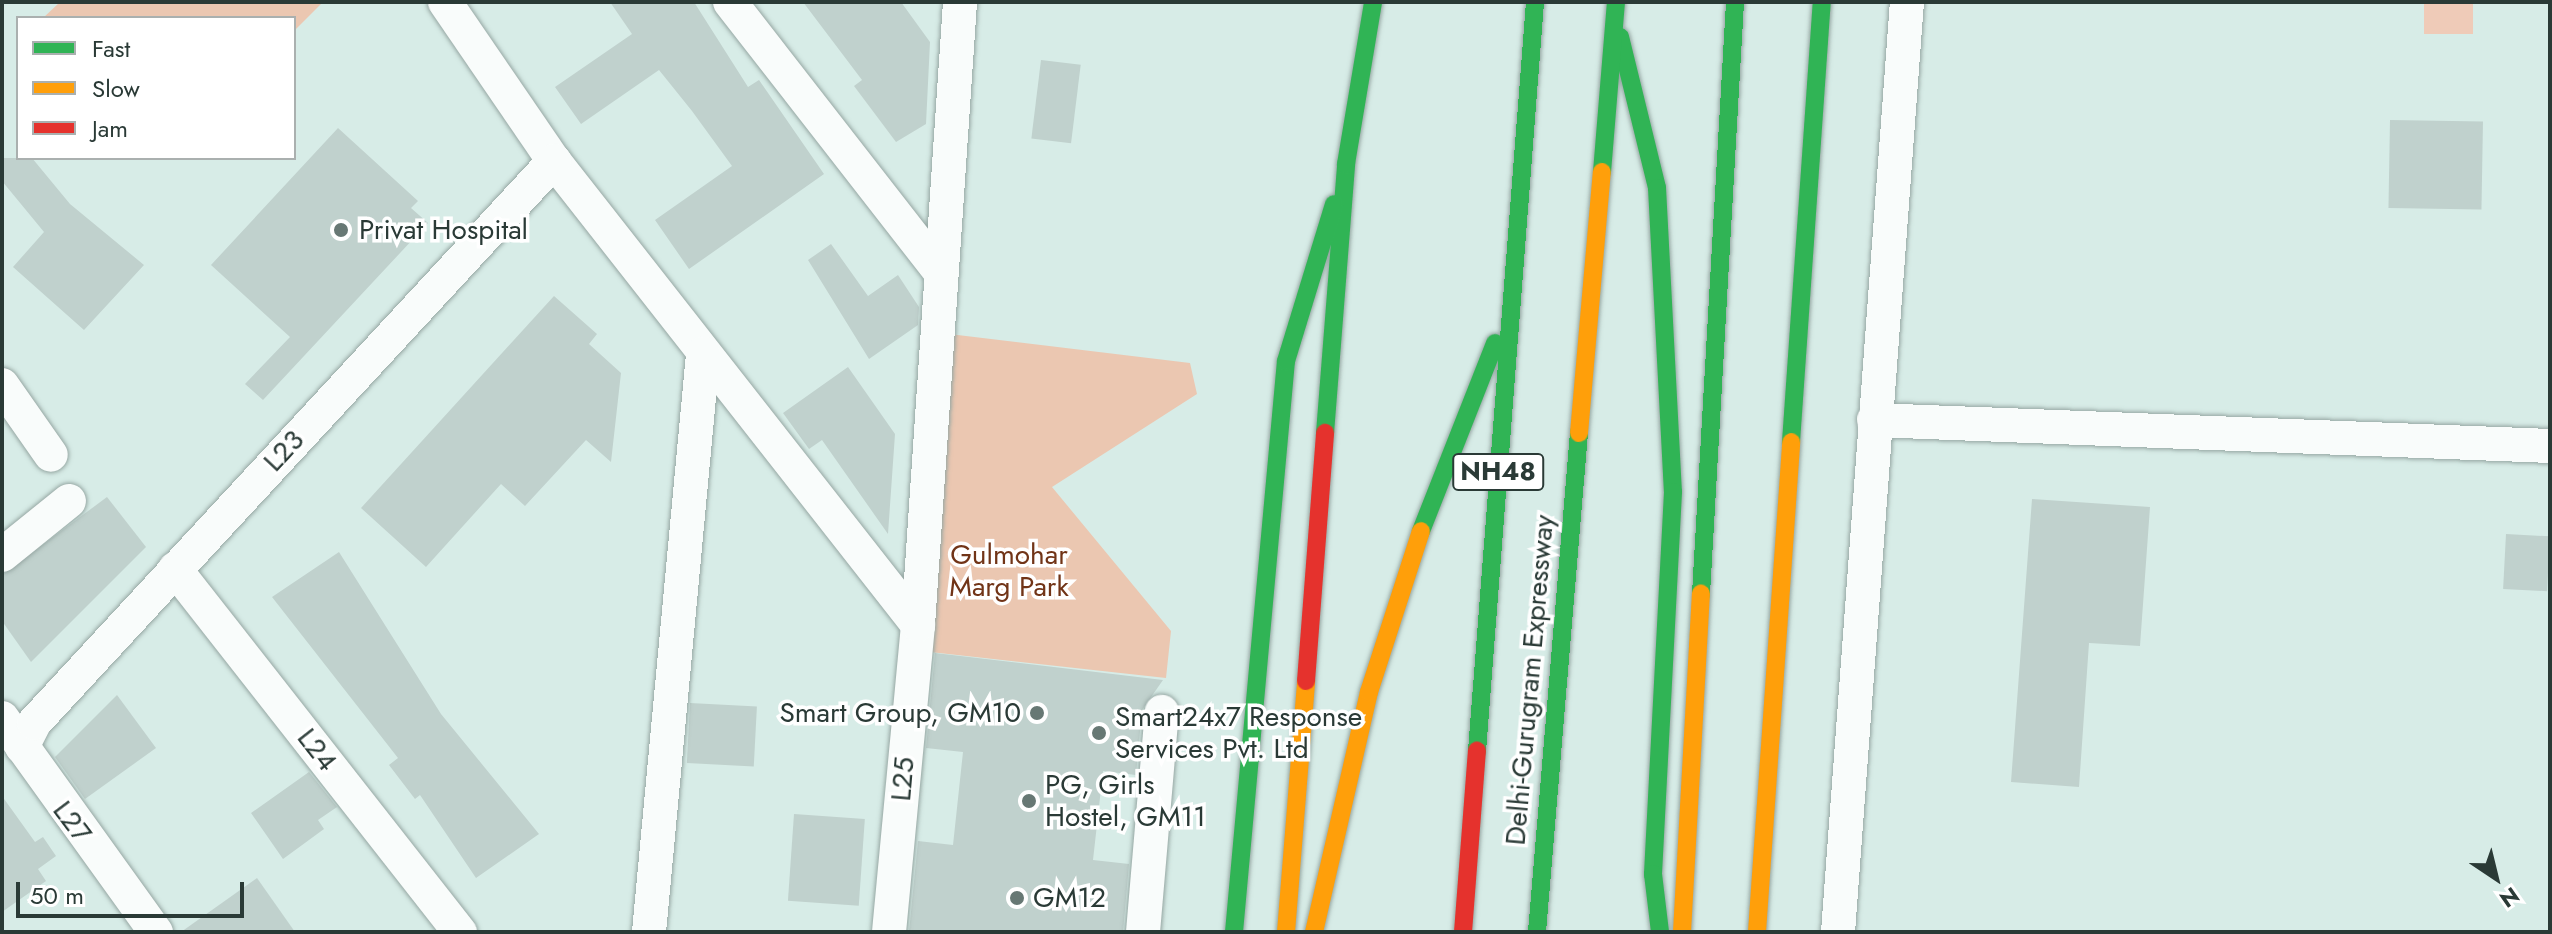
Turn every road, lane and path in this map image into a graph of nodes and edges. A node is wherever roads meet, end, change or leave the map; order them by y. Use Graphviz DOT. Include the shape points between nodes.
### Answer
graph roads {
  1 [pos="445,2"];
  2 [pos="730,2"];
  3 [pos="960,2"];
  4 [pos="1373,2"];
  5 [pos="1735,2"];
  6 [pos="1822,2"];
  7 [pos="1907,2"];
  8 [pos="1534,7"];
  9 [pos="1615,11"];
  10 [pos="554,161"];
  11 [pos="1346,164"];
  12 [pos="937,268"];
  13 [pos="1511,303"];
  14 [pos="703,354"];
  15 [pos="2,385"];
  16 [pos="1874,420"];
  17 [pos="2550,446"];
  18 [pos="51,455"];
  19 [pos="69,501"];
  20 [pos="2,555"];
  21 [pos="175,569"];
  22 [pos="918,625"];
  23 [pos="1162,712"];
  24 [pos="2,718"];
  25 [pos="22,747"];
  26 [pos="156,932"];
  27 [pos="460,932"];
  28 [pos="649,932"];
  29 [pos="889,932"];
  30 [pos="1143,932"];
  31 [pos="1234,932"];
  32 [pos="1286,932"];
  33 [pos="1314,932"];
  34 [pos="1463,932"];
  35 [pos="1537,932"];
  36 [pos="1660,932"];
  37 [pos="1682,932"];
  38 [pos="1757,932"];
  39 [pos="1838,932"];
  1 -- 10 [label="street"];
  2 -- 12 [label="street"];
  3 -- 12 [label="street, L25"];
  4 -- 11 [label="main road"];
  5 -- 37 [label="main road"];
  6 -- 38 [label="main road"];
  7 -- 16 [label="street"];
  8 -- 13 [label="main road, Delhi-Gurugram Expressway / NH48"];
  9 -- 35 [label="main road, Delhi-Gurugram Expressway / NH48"];
  9 -- 36 [label="main road" via="1657,188 1673,492 1653,874"];
  10 -- 14 [label="street"];
  10 -- 21 [label="street, L23"];
  11 -- 31 [label="main road" via="1286,361"];
  11 -- 32 [label="main road"];
  12 -- 22 [label="street, L25"];
  13 -- 33 [label="main road" via="1429,507 1369,692"];
  13 -- 34 [label="main road, Delhi-Gurugram Expressway / NH48"];
  14 -- 22 [label="street"];
  14 -- 28 [label="street"];
  15 -- 18 [label="street"];
  16 -- 17 [label="street"];
  16 -- 39 [label="street"];
  19 -- 20 [label="street"];
  21 -- 25 [label="street, L23" via="34,723"];
  21 -- 27 [label="street, L24"];
  22 -- 29 [label="street, L25"];
  23 -- 30 [label="street"];
  24 -- 25 [label="street, L27"];
  25 -- 26 [label="street, L27"];
}
